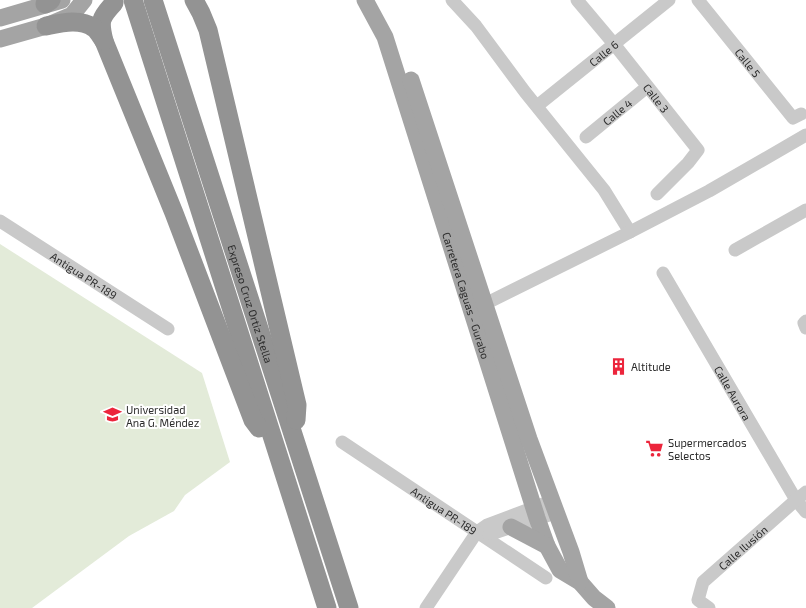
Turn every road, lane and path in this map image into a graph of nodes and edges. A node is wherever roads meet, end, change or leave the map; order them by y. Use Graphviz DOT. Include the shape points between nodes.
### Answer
graph roads {
  1 [pos="154,0"];
  2 [pos="194,0"];
  3 [pos="206,0"];
  4 [pos="364,0"];
  5 [pos="377,0"];
  6 [pos="452,0"];
  7 [pos="577,0"];
  8 [pos="669,0"];
  9 [pos="698,0"];
  10 [pos="53,1"];
  11 [pos="79,1"];
  12 [pos="124,1"];
  13 [pos="0,18"];
  14 [pos="46,26"];
  15 [pos="208,30"];
  16 [pos="0,39"];
  17 [pos="104,41"];
  18 [pos="614,44"];
  19 [pos="647,86"];
  20 [pos="537,106"];
  21 [pos="801,114"];
  22 [pos="806,135"];
  23 [pos="586,137"];
  24 [pos="657,194"];
  25 [pos="806,210"];
  26 [pos="0,221"];
  27 [pos="630,232"];
  28 [pos="735,250"];
  29 [pos="663,273"];
  30 [pos="479,307"];
  31 [pos="806,321"];
  32 [pos="806,328"];
  33 [pos="168,329"];
  34 [pos="342,442"];
  35 [pos="296,443"];
  36 [pos="277,454"];
  37 [pos="801,496"];
  38 [pos="553,507"];
  39 [pos="806,512"];
  40 [pos="535,513"];
  41 [pos="511,527"];
  42 [pos="477,532"];
  43 [pos="547,546"];
  44 [pos="546,578"];
  45 [pos="580,582"];
  46 [pos="327,608"];
  47 [pos="348,608"];
  48 [pos="426,608"];
  49 [pos="607,608"];
  50 [pos="709,608"];
  1 -- 35 [label="highway, Expreso Cruz Ortiz Stella"];
  2 -- 15 [label="highway"];
  3 -- 15 [label="highway"];
  4 -- 30 [label="main road, Carretera Caguas - Gurabo" via="386,37"];
  5 -- 30 [label="main road, Carretera Caguas - Gurabo" via="395,32"];
  6 -- 20 [label="street" via="476,26"];
  7 -- 18 [label="street, Calle 3"];
  8 -- 18 [label="street, Calle 6"];
  9 -- 21 [label="street, Calle 5" via="793,118"];
  10 -- 13 [label="main road"];
  11 -- 12 [label="main road" via="96,6"];
  11 -- 14 [label="main road" via="72,15"];
  12 -- 17 [label="highway" via="106,12 100,22"];
  12 -- 36 [label="highway, Expreso Cruz Ortiz Stella" via="149,53"];
  14 -- 16 [label="main road"];
  14 -- 17 [label="highway" via="81,22 94,28"];
  15 -- 35 [label="highway" via="297,405"];
  17 -- 36 [label="highway" via="254,420"];
  18 -- 19 [label="street, Calle 3"];
  18 -- 20 [label="street, Calle 6"];
  19 -- 23 [label="street, Calle 4"];
  19 -- 24 [label="street, Calle 3" via="698,150"];
  20 -- 27 [label="street" via="604,190"];
  22 -- 27 [label="street" via="709,191"];
  25 -- 28 [label="street"];
  26 -- 33 [label="street, Antigua PR-189"];
  27 -- 30 [label="street"];
  29 -- 37 [label="street, Calle Aurora"];
  30 -- 38 [label="main road, Carretera Caguas - Gurabo"];
  30 -- 40 [label="main road, Carretera Caguas - Gurabo"];
  31 -- 32 [label="street"];
  34 -- 42 [label="street, Antigua PR-189"];
  35 -- 47 [label="highway, Expreso Cruz Ortiz Stella"];
  36 -- 46 [label="highway, Expreso Cruz Ortiz Stella"];
  37 -- 39 [label="street, Calle Aurora"];
  37 -- 50 [label="street, Calle Ilusión" via="703,582 698,600"];
  38 -- 40 [label="street"];
  38 -- 45 [label="main road, Carretera Caguas - Gurabo"];
  40 -- 41 [label="street"];
  40 -- 42 [label="street" via="488,525"];
  40 -- 43 [label="main road, Carretera Caguas - Gurabo"];
  41 -- 42 [label="street" via="494,533"];
  41 -- 43 [label="main road"];
  42 -- 44 [label="street, Antigua PR-189"];
  42 -- 48 [label="street"];
  43 -- 45 [label="main road, Carretera Caguas - Gurabo" via="560,570"];
  45 -- 49 [label="main road, Carretera Caguas - Gurabo"];
}
